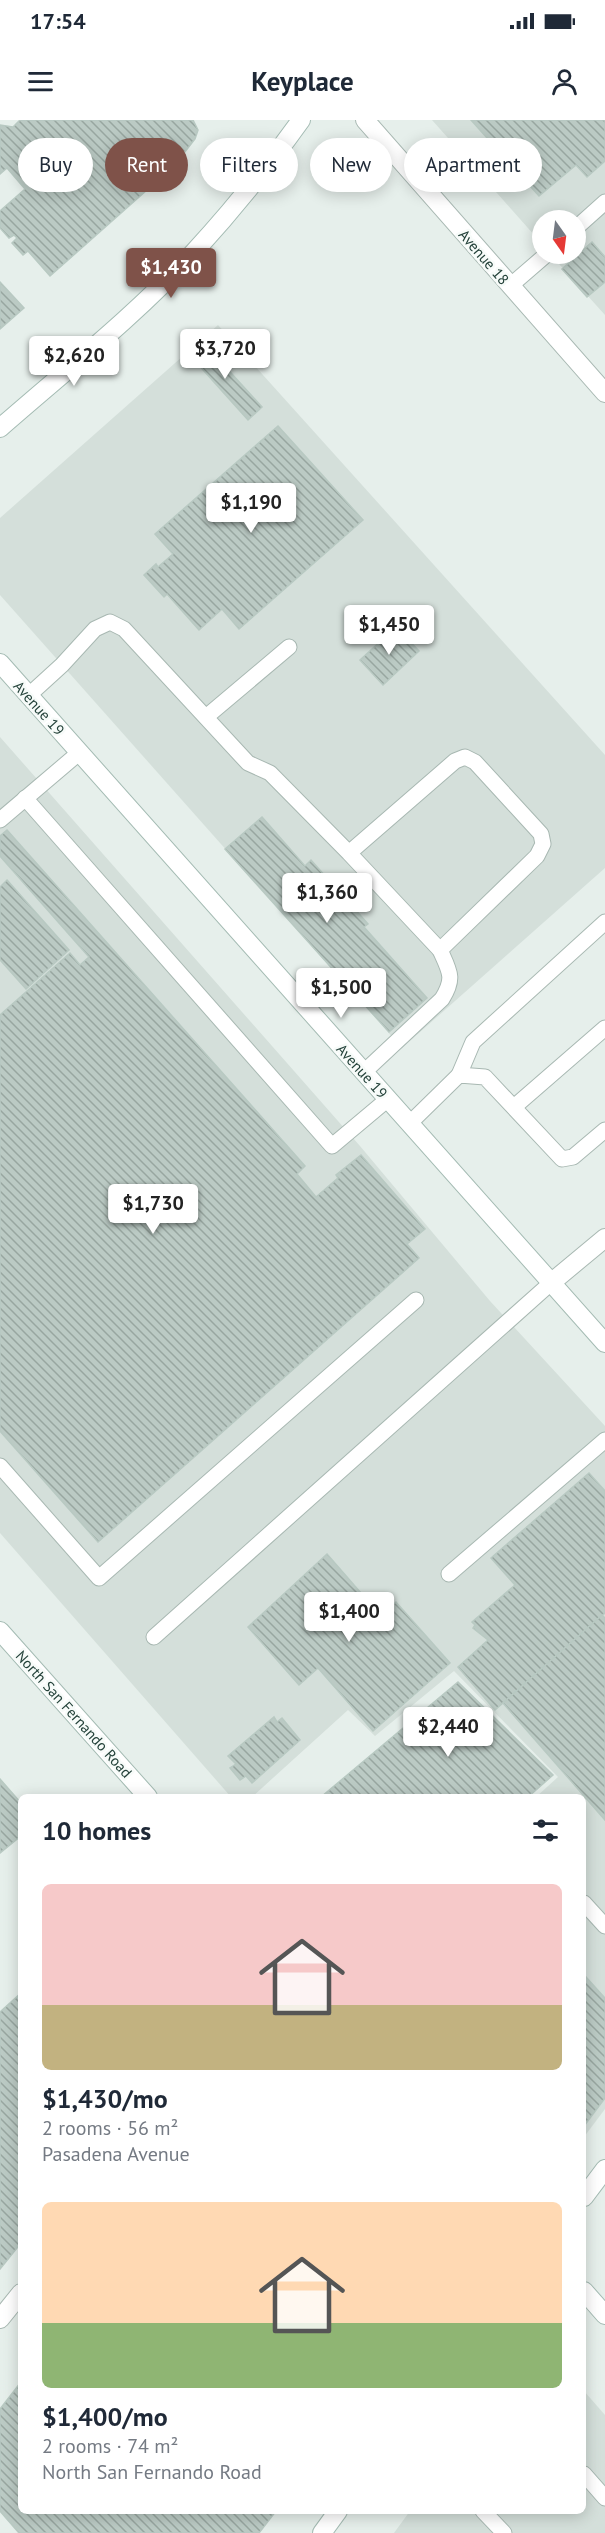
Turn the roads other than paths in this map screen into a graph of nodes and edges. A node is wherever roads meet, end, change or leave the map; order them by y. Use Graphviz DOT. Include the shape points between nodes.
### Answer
graph roads {
  1 [pos="301,120"];
  2 [pos="365,120"];
  3 [pos="605,202"];
  4 [pos="586,219"];
  5 [pos="535,264"];
  6 [pos="510,286"];
  7 [pos="605,393"];
  8 [pos="0,428"];
  9 [pos="289,647"];
  10 [pos="0,663"];
  11 [pos="28,696"];
  12 [pos="206,717"];
  13 [pos="80,752"];
  14 [pos="25,798"];
  15 [pos="0,820"];
  16 [pos="349,853"];
  17 [pos="605,922"];
  18 [pos="440,950"];
  19 [pos="605,1028"];
  20 [pos="364,1072"];
  21 [pos="459,1075"];
  22 [pos="388,1099"];
  23 [pos="514,1107"];
  24 [pos="410,1123"];
  25 [pos="605,1130"];
  26 [pos="605,1238"];
  27 [pos="552,1282"];
  28 [pos="417,1300"];
  29 [pos="605,1343"];
  30 [pos="605,1440"];
  31 [pos="0,1466"];
  32 [pos="449,1574"];
  33 [pos="0,1631"];
  34 [pos="154,1637"];
  35 [pos="145,1794"];
  36 [pos="586,1906"];
  37 [pos="605,1926"];
  38 [pos="605,2169"];
  39 [pos="586,2194"];
  40 [pos="586,2293"];
  41 [pos="18,2297"];
  42 [pos="605,2315"];
  43 [pos="0,2319"];
  44 [pos="586,2476"];
  45 [pos="605,2498"];
  46 [pos="336,2514"];
  47 [pos="486,2514"];
  48 [pos="322,2533"];
  49 [pos="504,2533"];
  1 -- 8 [label="street" via="194,252"];
  2 -- 6 [label="street, Avenue 18"];
  3 -- 4 [label="lane"];
  5 -- 6 [label="lane"];
  6 -- 7 [label="street, Avenue 18"];
  9 -- 12 [label="lane"];
  10 -- 11 [label="street, Avenue 19"];
  11 -- 12 [label="lane" via="95,629 110,622 124,628"];
  11 -- 13 [label="street, Avenue 19"];
  12 -- 16 [label="lane" via="248,763 270,773"];
  13 -- 14 [label="lane"];
  13 -- 20 [label="street, Avenue 19"];
  14 -- 15 [label="lane"];
  14 -- 22 [label="lane" via="332,1146"];
  16 -- 18 [label="lane"];
  16 -- 18 [label="lane" via="455,761 465,757 475,762 541,834 543,844 537,856"];
  17 -- 21 [label="lane" via="473,1042"];
  18 -- 20 [label="lane" via="450,985 442,999"];
  19 -- 23 [label="lane"];
  20 -- 22 [label="street, Avenue 19"];
  21 -- 23 [label="lane" via="486,1077"];
  21 -- 24 [label="lane"];
  22 -- 24 [label="street, Avenue 19"];
  23 -- 25 [label="lane" via="561,1159 573,1157"];
  24 -- 27 [label="street, Avenue 19"];
  26 -- 27 [label="street"];
  27 -- 29 [label="street, Avenue 19"];
  27 -- 34 [label="lane"];
  28 -- 31 [label="lane" via="99,1578"];
  30 -- 32 [label="lane"];
  33 -- 35 [label="street, North San Fernando Road"];
  36 -- 37 [label="lane"];
  38 -- 39 [label="street"];
  40 -- 42 [label="street"];
  41 -- 43 [label="street"];
  44 -- 45 [label="lane"];
  46 -- 48 [label="street"];
  47 -- 49 [label="lane"];
}
